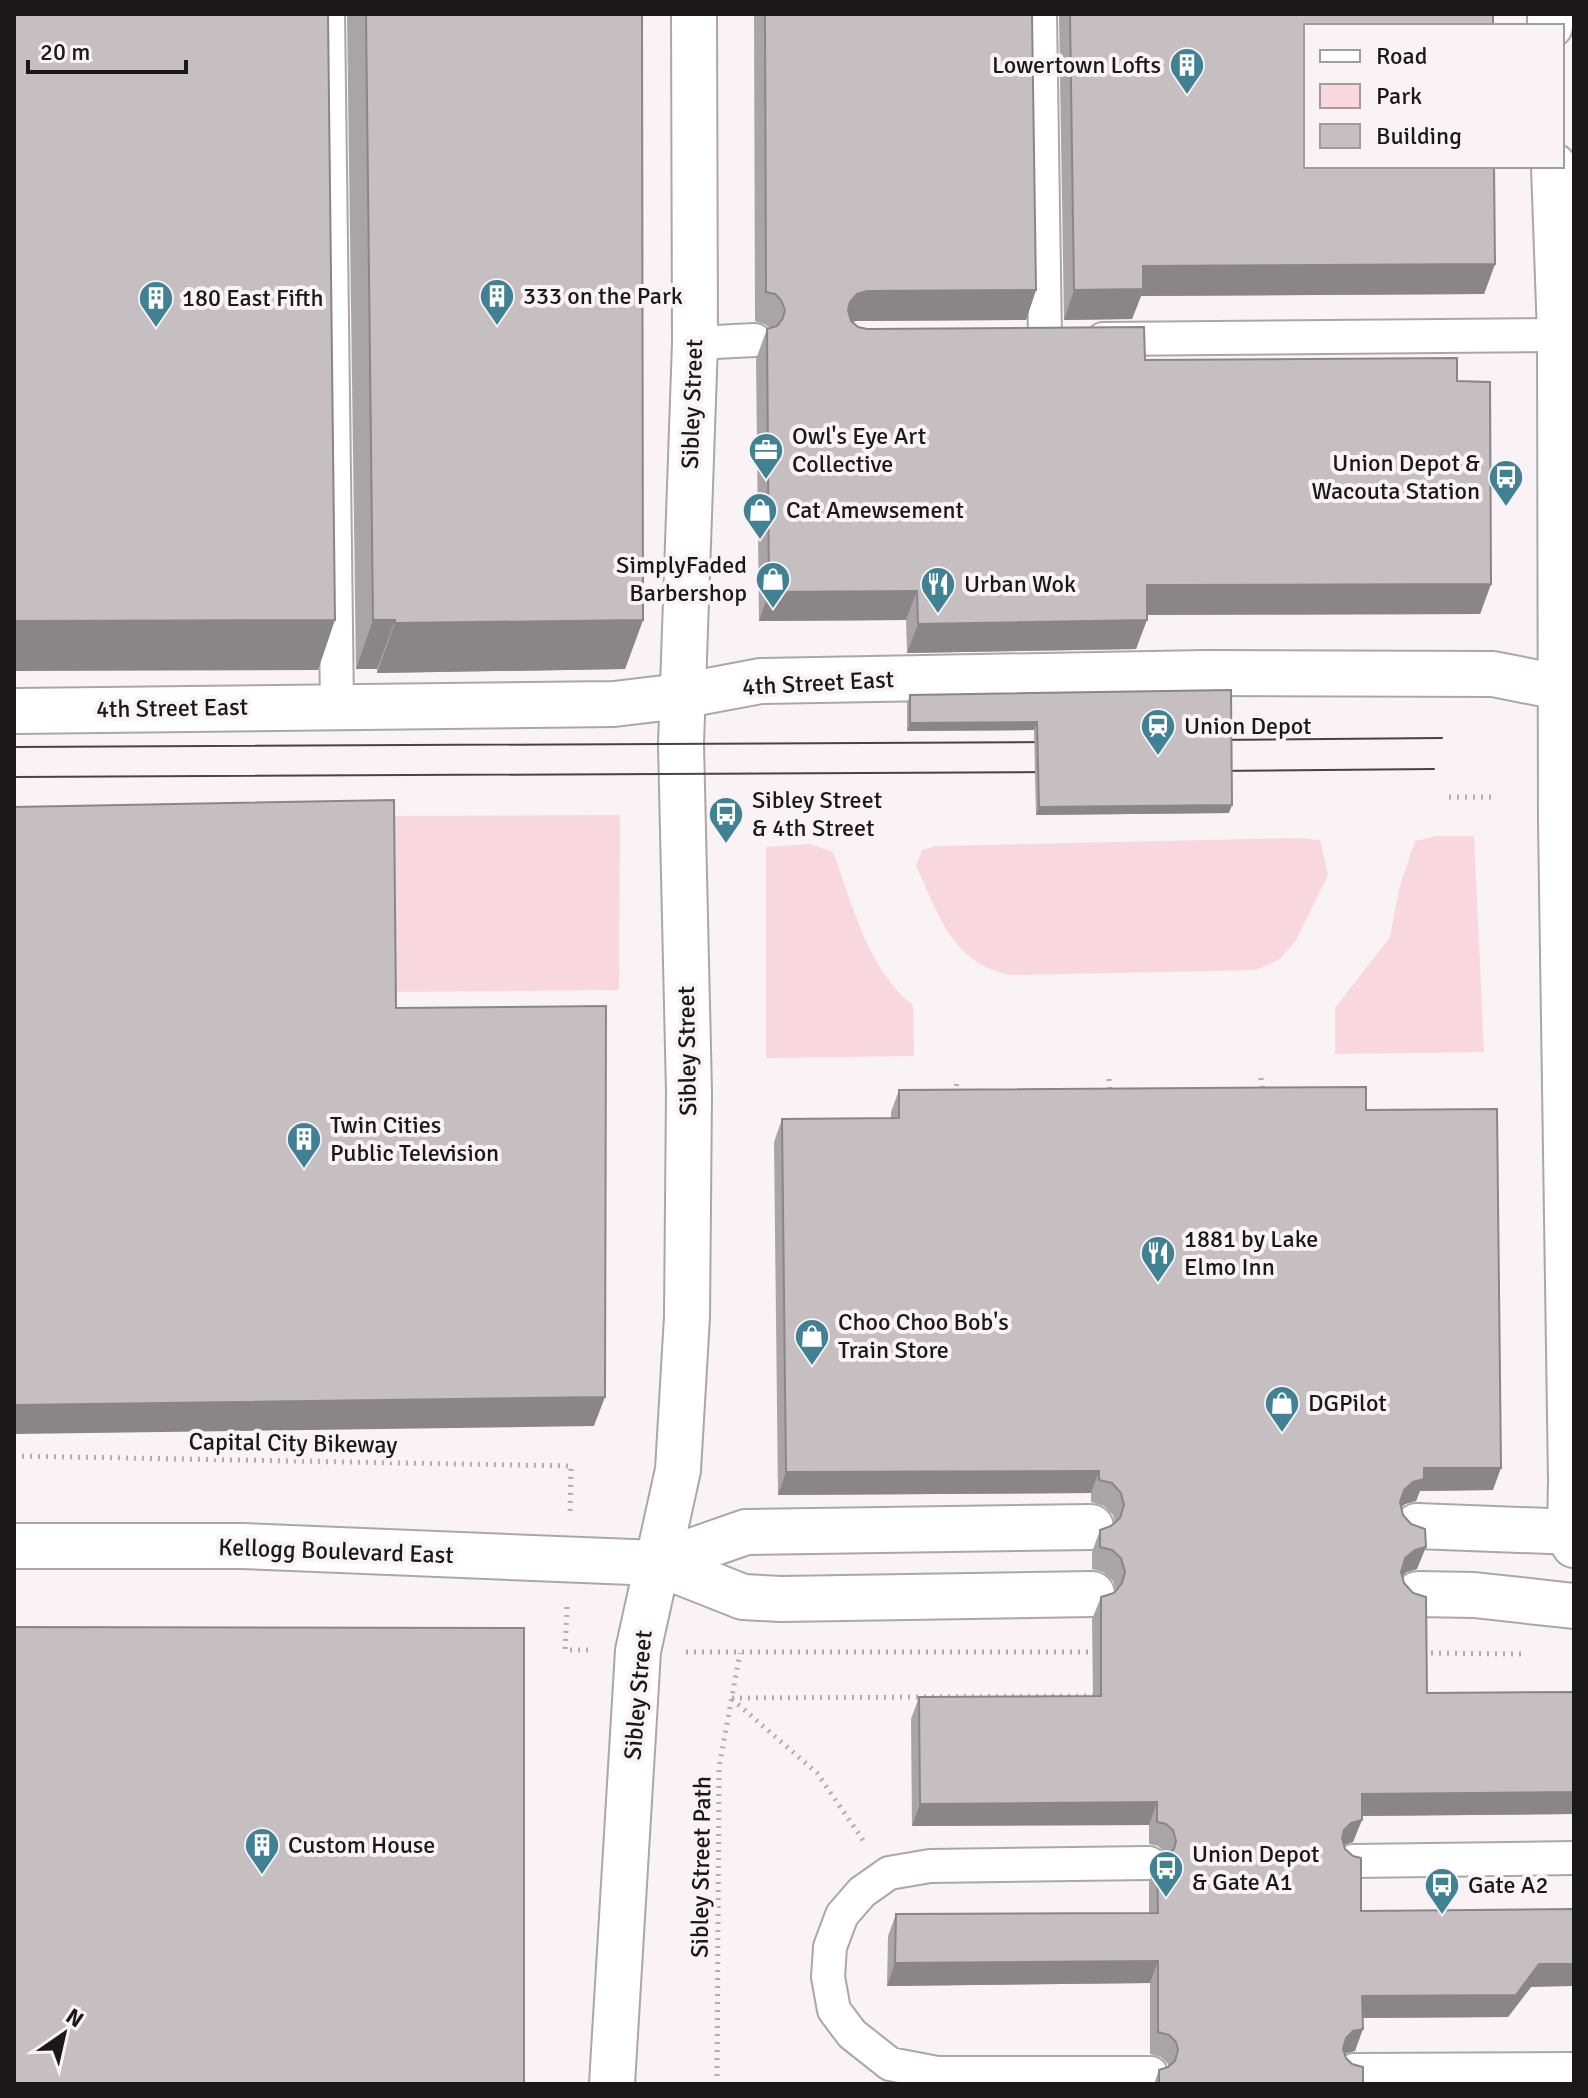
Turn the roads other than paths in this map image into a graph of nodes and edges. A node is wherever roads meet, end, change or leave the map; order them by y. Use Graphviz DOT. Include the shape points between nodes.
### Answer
graph roads {
  1 [pos="328,14"];
  2 [pos="694,14"];
  3 [pos="1040,14"];
  4 [pos="1554,168"];
  5 [pos="755,340"];
  6 [pos="695,343"];
  7 [pos="1564,356"];
  8 [pos="1567,689"];
  9 [pos="681,696"];
  10 [pos="337,706"];
  11 [pos="14,711"];
  12 [pos="1567,799"];
  13 [pos="1570,1142"];
  14 [pos="1417,1526"];
  15 [pos="1091,1527"];
  16 [pos="1573,1537"];
  17 [pos="14,1546"];
  18 [pos="657,1563"];
  19 [pos="1092,1594"];
  20 [pos="1418,1594"];
  21 [pos="1574,1606"];
  22 [pos="1574,1858"];
  23 [pos="1353,1861"];
  24 [pos="1149,1863"];
  25 [pos="1574,2069"];
  26 [pos="1354,2070"];
  27 [pos="1151,2073"];
  28 [pos="1093,2079"];
  29 [pos="612,2084"];
  1 -- 10 [label="lane"];
  2 -- 6 [label="main road, Sibley Street"];
  3 -- 7 [label="lane" via="1030,339"];
  4 -- 7 [label="main road"];
  5 -- 6 [label="lane"];
  6 -- 9 [label="main road, Sibley Street"];
  7 -- 8 [label="main road"];
  8 -- 9 [label="main road, 4th Street East" via="1493,674 1206,673 760,681"];
  8 -- 12 [label="main road"];
  9 -- 10 [label="main road, 4th Street East" via="614,704"];
  9 -- 18 [label="main road, Sibley Street" via="689,1092 687,1317 678,1470"];
  10 -- 11 [label="main road, 4th Street East"];
  12 -- 13 [label="main road"];
  13 -- 16 [label="main road"];
  14 -- 16 [label="main road"];
  15 -- 18 [label="main road, Kellogg Boulevard East" via="746,1532"];
  17 -- 18 [label="main road, Kellogg Boulevard East" via="242,1546"];
  18 -- 19 [label="main road, Kellogg Boulevard East" via="743,1597"];
  18 -- 29 [label="main road, Sibley Street" via="638,1651"];
  20 -- 21 [label="main road"];
  22 -- 23 [label="lane"];
  24 -- 28 [label="lane" via="930,1866 889,1873 842,1915 830,1947 834,2010 852,2034 890,2064 937,2073"];
  25 -- 26 [label="lane"];
  27 -- 28 [label="lane"];
}
